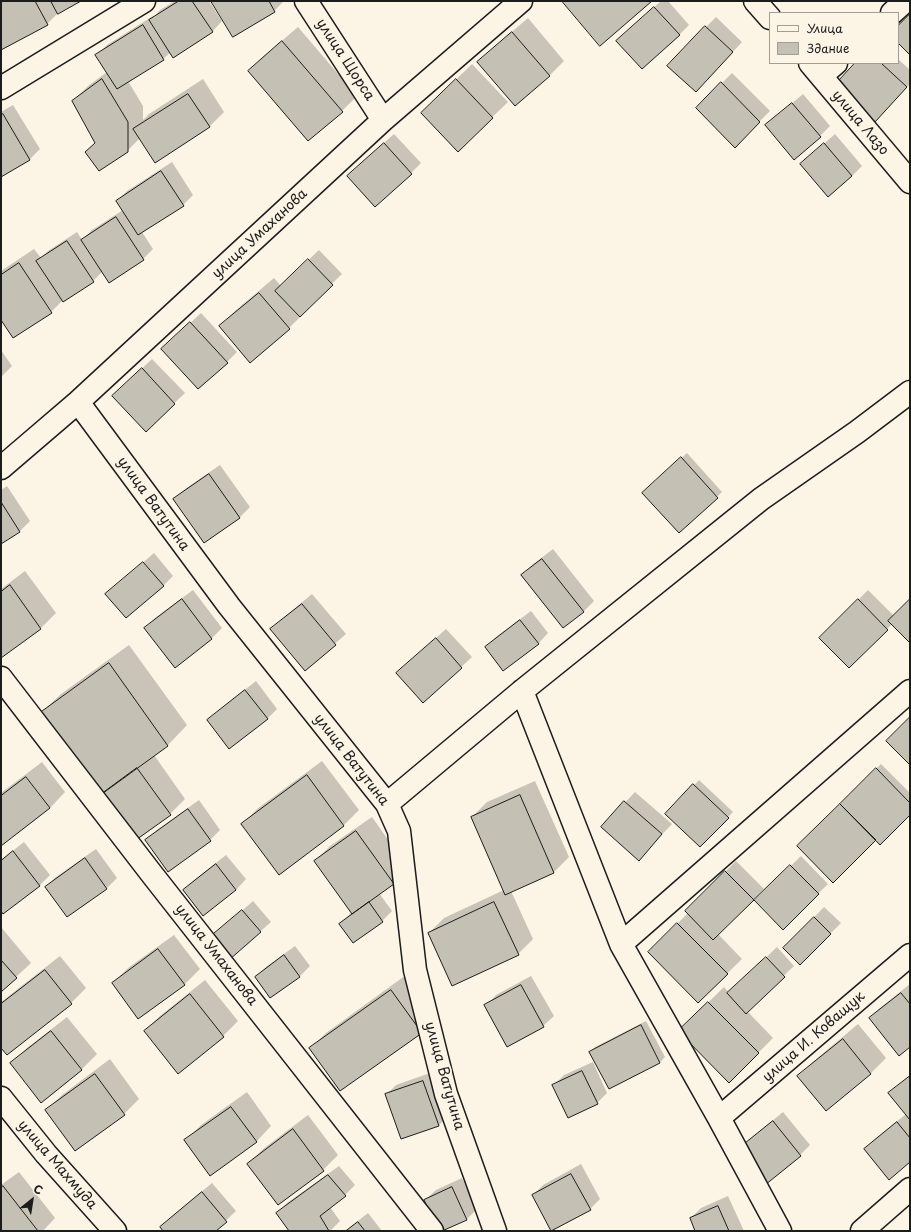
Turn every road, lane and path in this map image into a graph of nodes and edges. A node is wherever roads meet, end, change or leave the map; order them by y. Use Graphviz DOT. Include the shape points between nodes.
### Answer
graph roads {
  1 [pos="144,1"];
  2 [pos="306,1"];
  3 [pos="521,1"];
  4 [pos="755,1"];
  5 [pos="905,1"];
  6 [pos="893,12"];
  7 [pos="769,17"];
  8 [pos="822,67"];
  9 [pos="1,88"];
  10 [pos="383,120"];
  11 [pos="910,182"];
  12 [pos="910,392"];
  13 [pos="78,402"];
  14 [pos="1,468"];
  15 [pos="1,678"];
  16 [pos="522,691"];
  17 [pos="910,691"];
  18 [pos="387,804"];
  19 [pos="621,944"];
  20 [pos="910,955"];
  21 [pos="1,1098"];
  22 [pos="719,1118"];
  23 [pos="910,1189"];
  24 [pos="115,1231"];
  25 [pos="432,1231"];
  26 [pos="495,1231"];
  27 [pos="780,1231"];
  28 [pos="862,1231"];
  1 -- 9 [label="street"];
  2 -- 10 [label="street, улица Щорса"];
  3 -- 10 [label="street, улица Умаханова"];
  4 -- 7 [label="street"];
  5 -- 6 [label="street"];
  8 -- 11 [label="street, улица Лазо"];
  10 -- 13 [label="street, улица Умаханова"];
  12 -- 16 [label="street" via="761,499"];
  13 -- 14 [label="street, улица Умаханова"];
  13 -- 18 [label="street, улица Ватутина" via="229,606"];
  15 -- 25 [label="street, улица Умаханова"];
  16 -- 18 [label="street"];
  16 -- 19 [label="street"];
  17 -- 19 [label="street"];
  18 -- 26 [label="street, улица Ватутина" via="399,831 415,970 446,1094"];
  19 -- 22 [label="street"];
  20 -- 22 [label="street, улица И. Коващук"];
  21 -- 24 [label="street, улица Махмуда" via="46,1154"];
  22 -- 27 [label="street"];
  23 -- 28 [label="street"];
}
